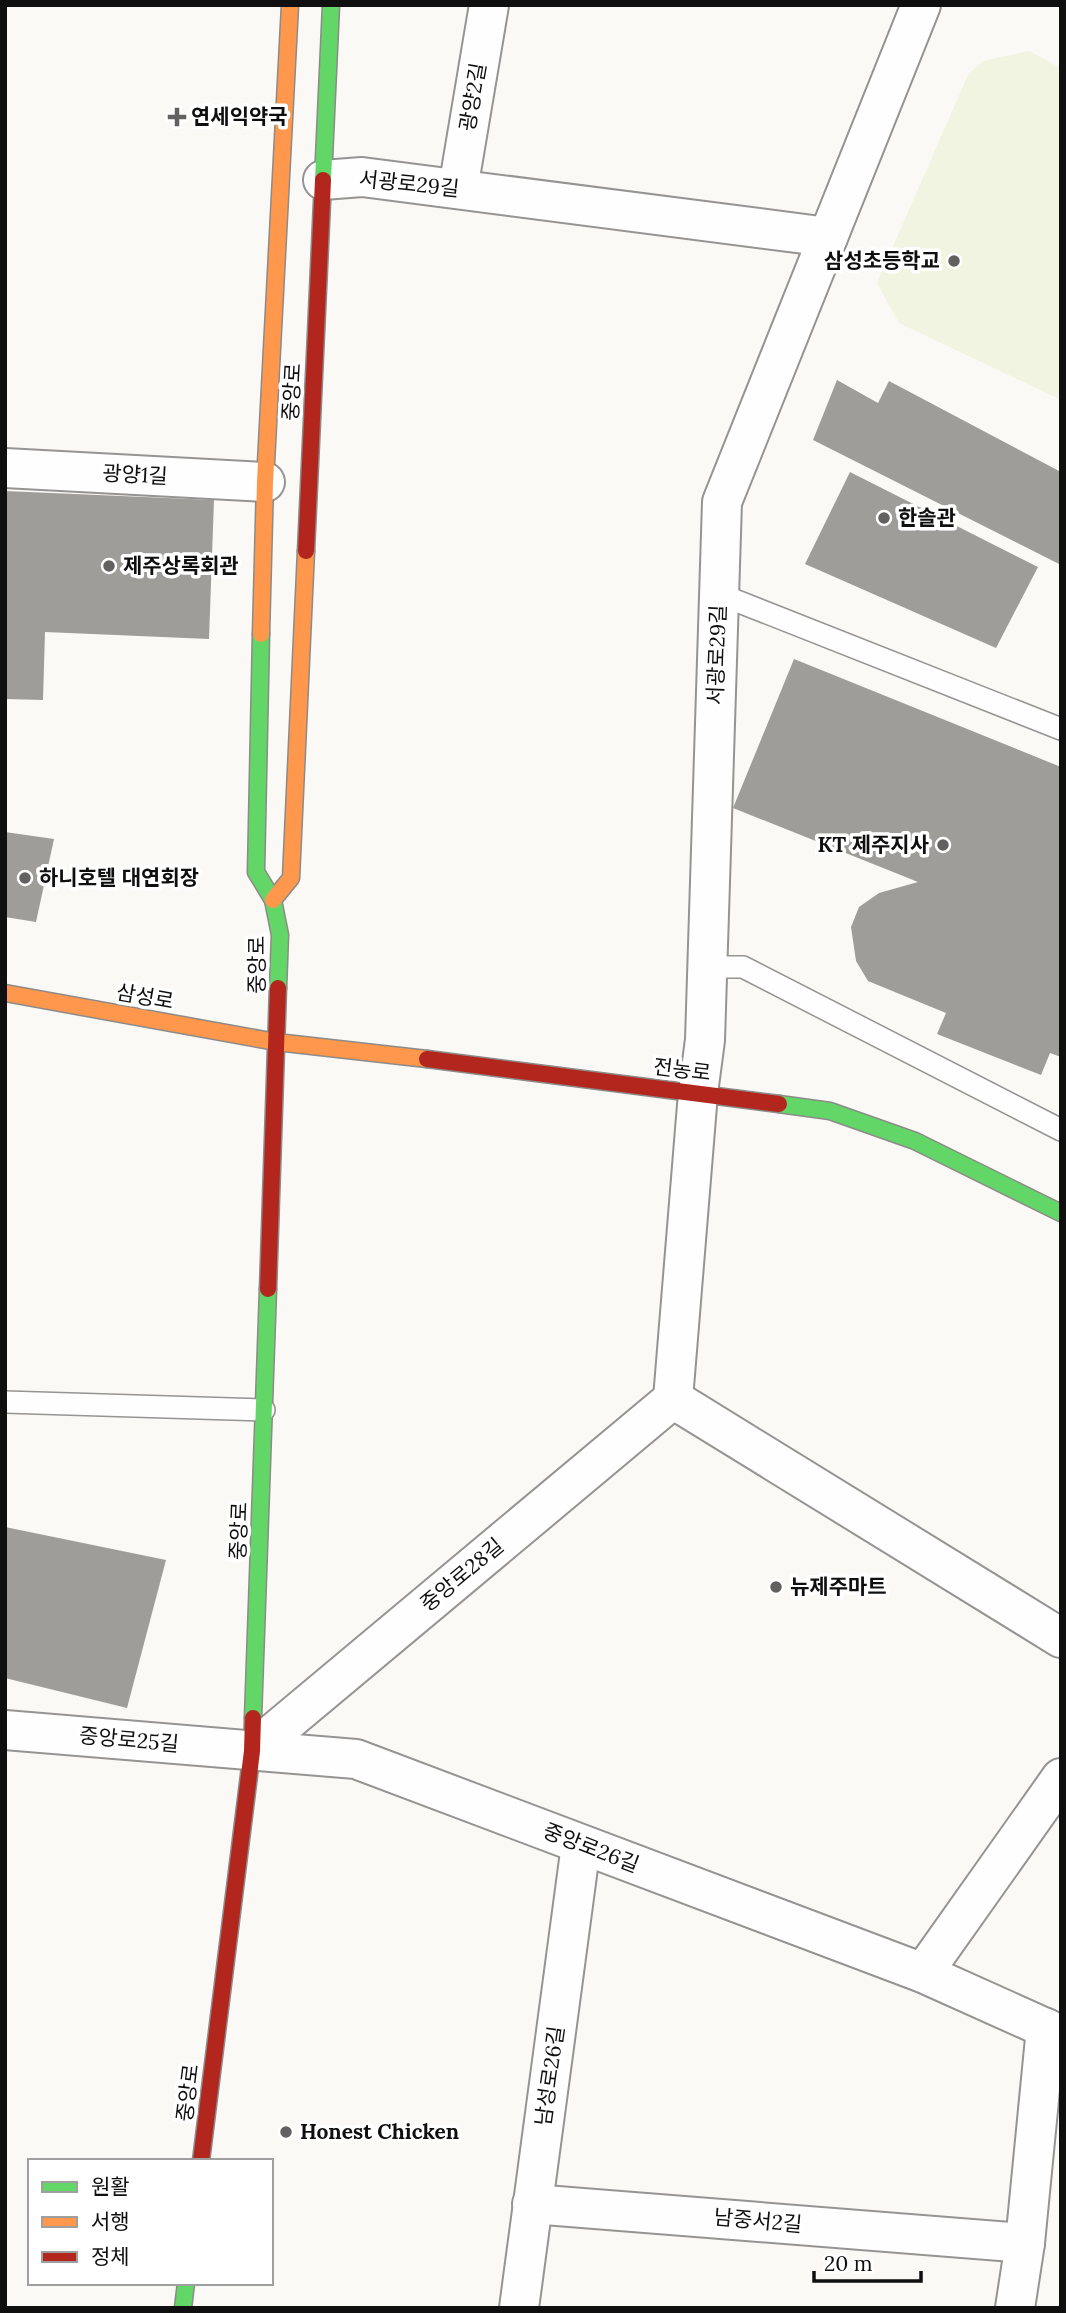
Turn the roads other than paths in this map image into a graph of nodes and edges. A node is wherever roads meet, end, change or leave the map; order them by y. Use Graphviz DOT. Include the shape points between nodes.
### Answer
graph roads {
  1 [pos="290,5"];
  2 [pos="331,5"];
  3 [pos="489,5"];
  4 [pos="921,5"];
  5 [pos="323,180"];
  6 [pos="458,189"];
  7 [pos="828,237"];
  8 [pos="5,468"];
  9 [pos="265,482"];
  10 [pos="719,594"];
  11 [pos="1061,729"];
  12 [pos="273,901"];
  13 [pos="707,967"];
  14 [pos="5,993"];
  15 [pos="276,1042"];
  16 [pos="698,1093"];
  17 [pos="1061,1130"];
  18 [pos="1061,1213"];
  19 [pos="673,1399"];
  20 [pos="5,1402"];
  21 [pos="264,1410"];
  22 [pos="1061,1638"];
  23 [pos="5,1730"];
  24 [pos="252,1751"];
  25 [pos="1061,1778"];
  26 [pos="581,1845"];
  27 [pos="923,1973"];
  28 [pos="1053,2031"];
  29 [pos="201,2159"];
  30 [pos="532,2204"];
  31 [pos="1025,2243"];
  32 [pos="186,2285"];
  33 [pos="183,2308"];
  34 [pos="519,2308"];
  35 [pos="1015,2308"];
  1 -- 9 [label="main road, 중앙로"];
  2 -- 5 [label="main road, 중앙로"];
  3 -- 6 [label="street, 광양2길"];
  4 -- 7 [label="street, 서광로29길"];
  5 -- 6 [label="street, 서광로29길" via="362,177"];
  5 -- 12 [label="main road, 중앙로" via="292,878"];
  6 -- 7 [label="street, 서광로29길"];
  7 -- 10 [label="street, 서광로29길" via="722,502"];
  8 -- 9 [label="street, 광양1길"];
  9 -- 12 [label="main road, 중앙로" via="256,872"];
  10 -- 11 [label="lane"];
  10 -- 13 [label="street, 서광로29길"];
  12 -- 15 [label="main road, 중앙로" via="280,935"];
  13 -- 16 [label="street, 서광로29길"];
  13 -- 17 [label="lane" via="743,967"];
  14 -- 15 [label="main road, 삼성로"];
  15 -- 16 [label="main road, 전농로"];
  15 -- 21 [label="main road, 중앙로"];
  16 -- 18 [label="main road, 전농로" via="830,1111 915,1140"];
  16 -- 19 [label="street"];
  19 -- 22 [label="street"];
  19 -- 24 [label="street, 중앙로28길"];
  20 -- 21 [label="lane"];
  21 -- 24 [label="main road, 중앙로"];
  23 -- 24 [label="street, 중앙로25길"];
  24 -- 26 [label="street, 중앙로26길" via="356,1759"];
  24 -- 29 [label="main road, 중앙로"];
  25 -- 27 [label="street"];
  26 -- 27 [label="street, 중앙로26길"];
  26 -- 30 [label="street, 남성로26길"];
  27 -- 28 [label="street, 중앙로26길"];
  28 -- 31 [label="street"];
  30 -- 31 [label="street, 남중서2길"];
  30 -- 34 [label="street, 남성로26길"];
  31 -- 35 [label="street"];
  32 -- 33 [label="main road"];
}
